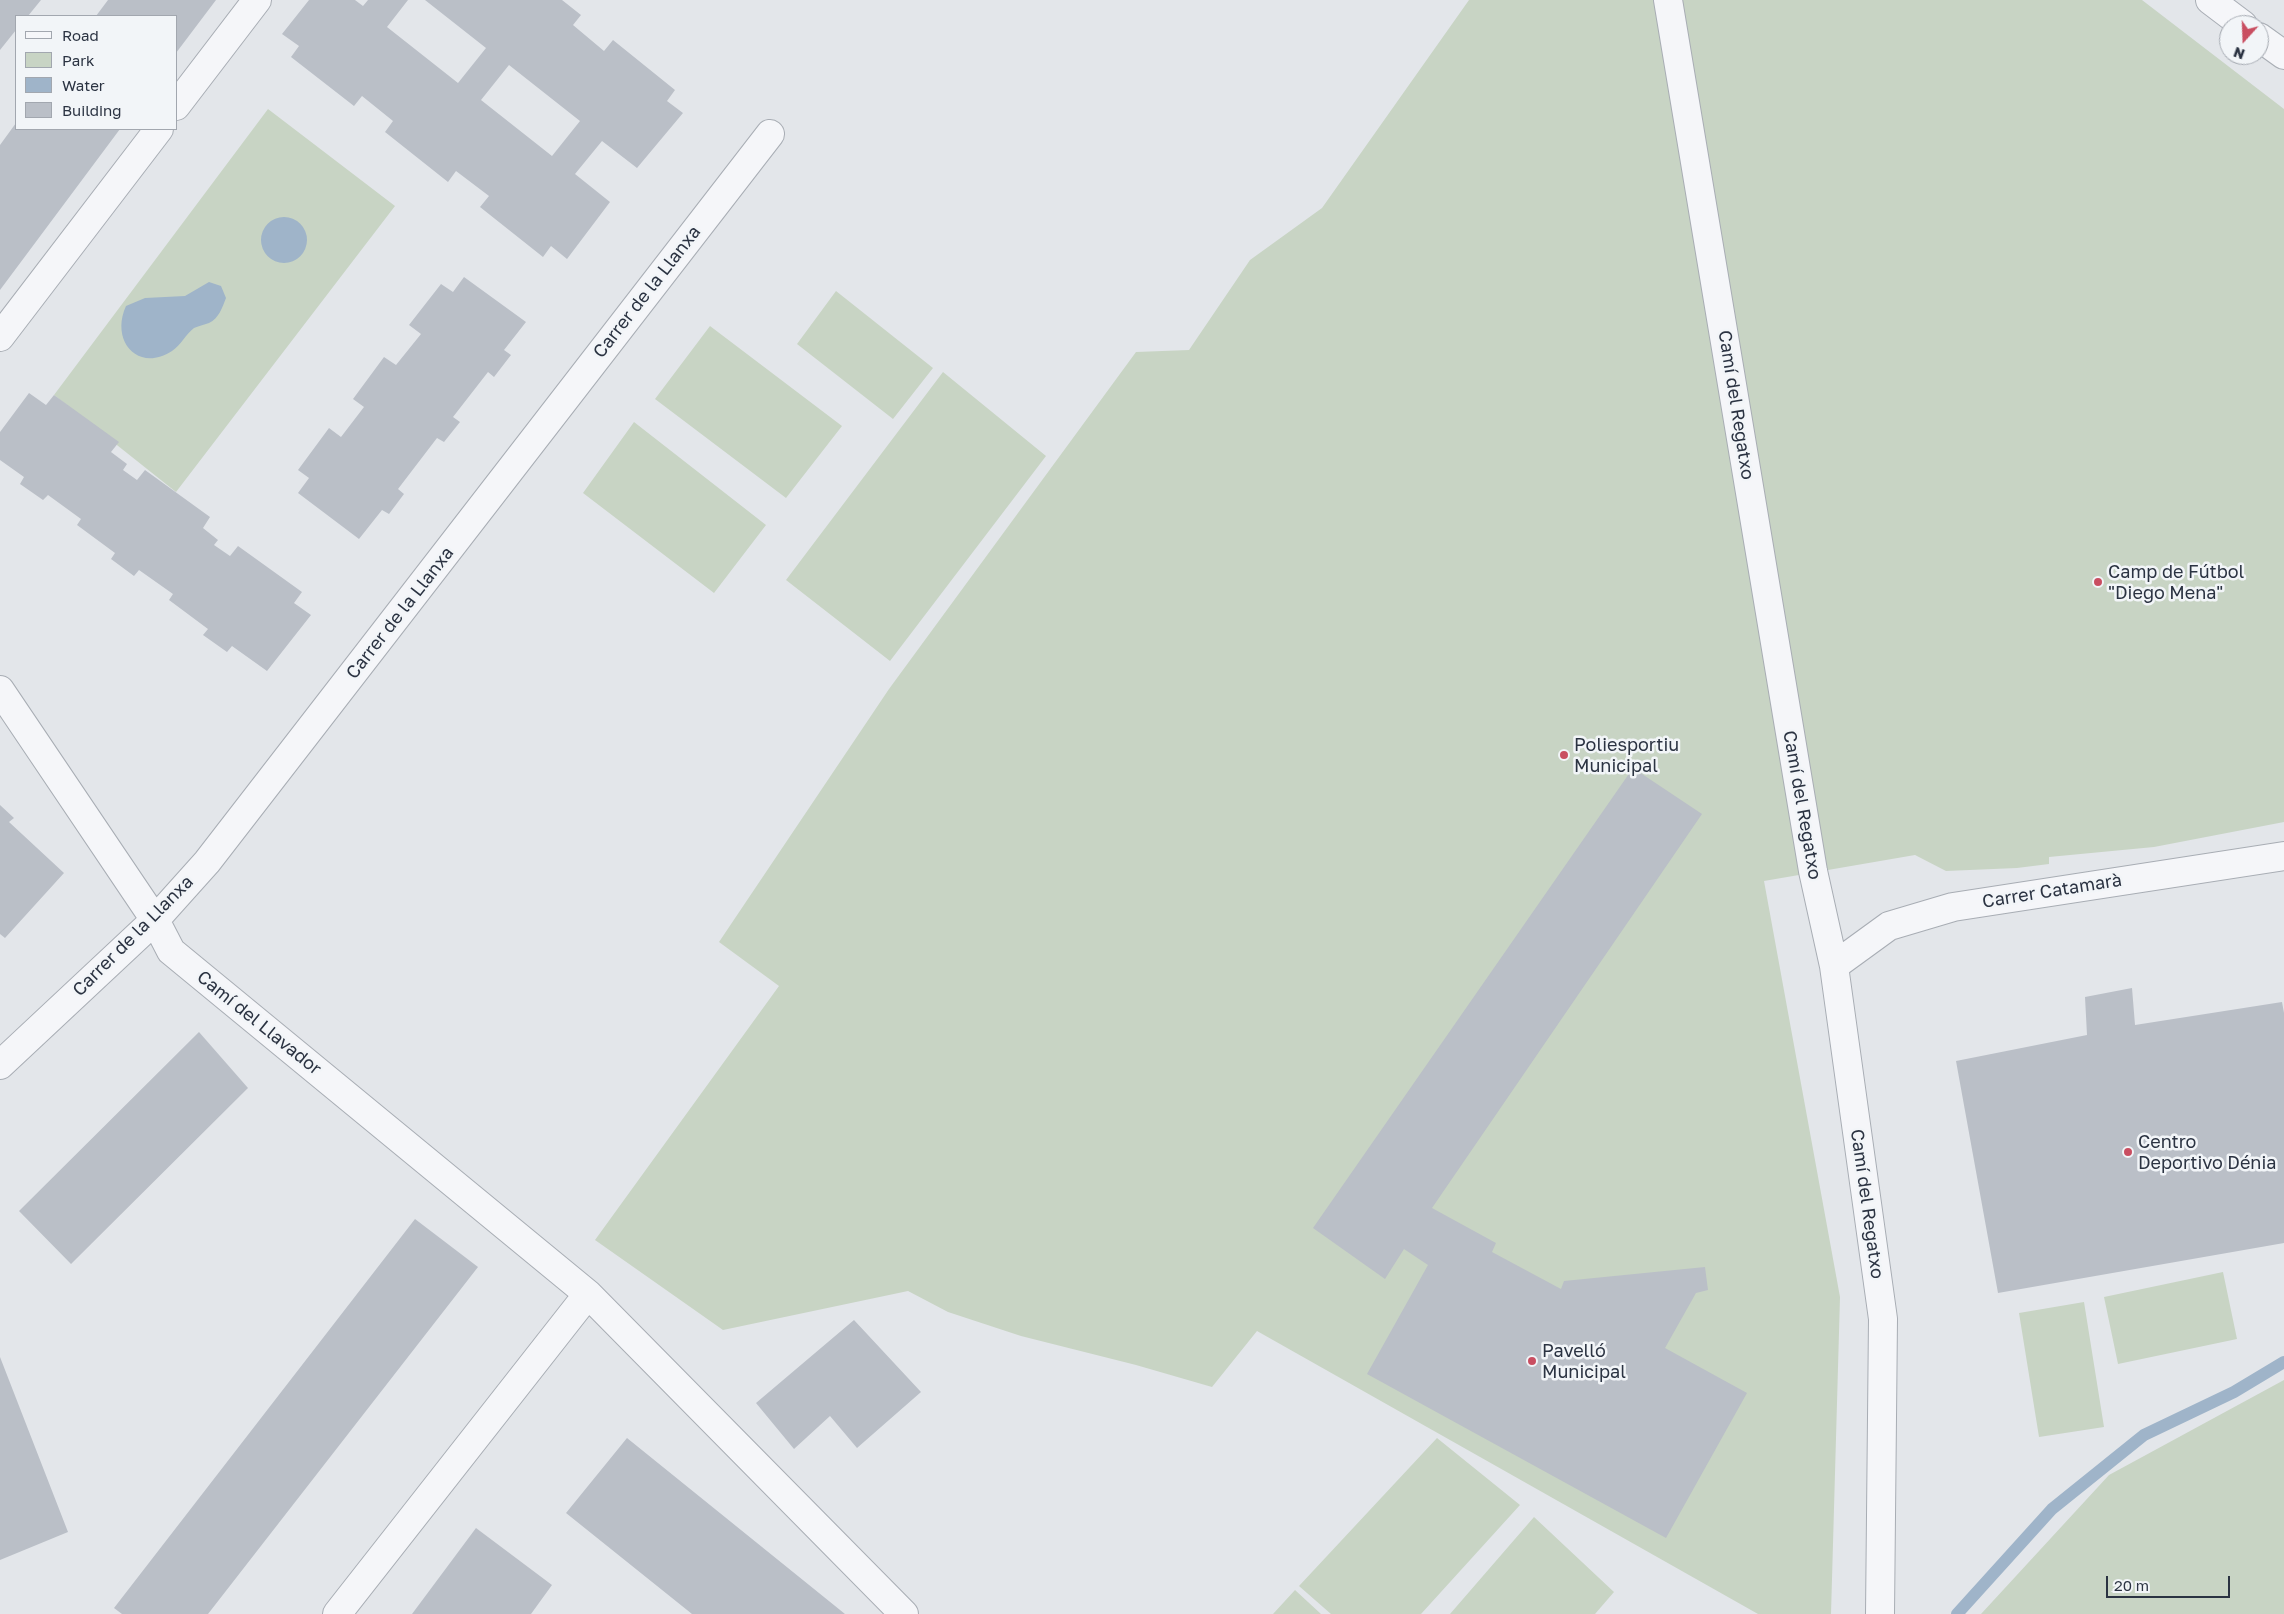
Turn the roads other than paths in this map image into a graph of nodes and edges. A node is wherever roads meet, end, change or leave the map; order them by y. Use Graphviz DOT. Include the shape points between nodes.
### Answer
graph roads {
  1 [pos="256,0"];
  2 [pos="1668,0"];
  3 [pos="2210,0"];
  4 [pos="2230,15"];
  5 [pos="2269,44"];
  6 [pos="2284,55"];
  7 [pos="178,103"];
  8 [pos="158,130"];
  9 [pos="770,134"];
  10 [pos="0,337"];
  11 [pos="0,690"];
  12 [pos="2284,856"];
  13 [pos="155,920"];
  14 [pos="1834,966"];
  15 [pos="0,1065"];
  16 [pos="588,1294"];
  17 [pos="337,1614"];
  18 [pos="904,1614"];
  19 [pos="1880,1614"];
  1 -- 7 [label="street"];
  2 -- 14 [label="street, Camí del Regatxo" via="1813,872"];
  3 -- 4 [label="street"];
  5 -- 6 [label="street"];
  8 -- 10 [label="street"];
  9 -- 13 [label="street, Carrer de la Llanxa" via="207,862"];
  11 -- 13 [label="street, Camí del Llavador"];
  12 -- 14 [label="street, Carrer Catamarà" via="1953,907 1889,926"];
  13 -- 15 [label="street, Carrer de la Llanxa"];
  13 -- 16 [label="street, Camí del Llavador" via="171,951"];
  14 -- 19 [label="street, Camí del Regatxo" via="1883,1319"];
  16 -- 17 [label="street"];
  16 -- 18 [label="street, Camí del Llavador"];
}
